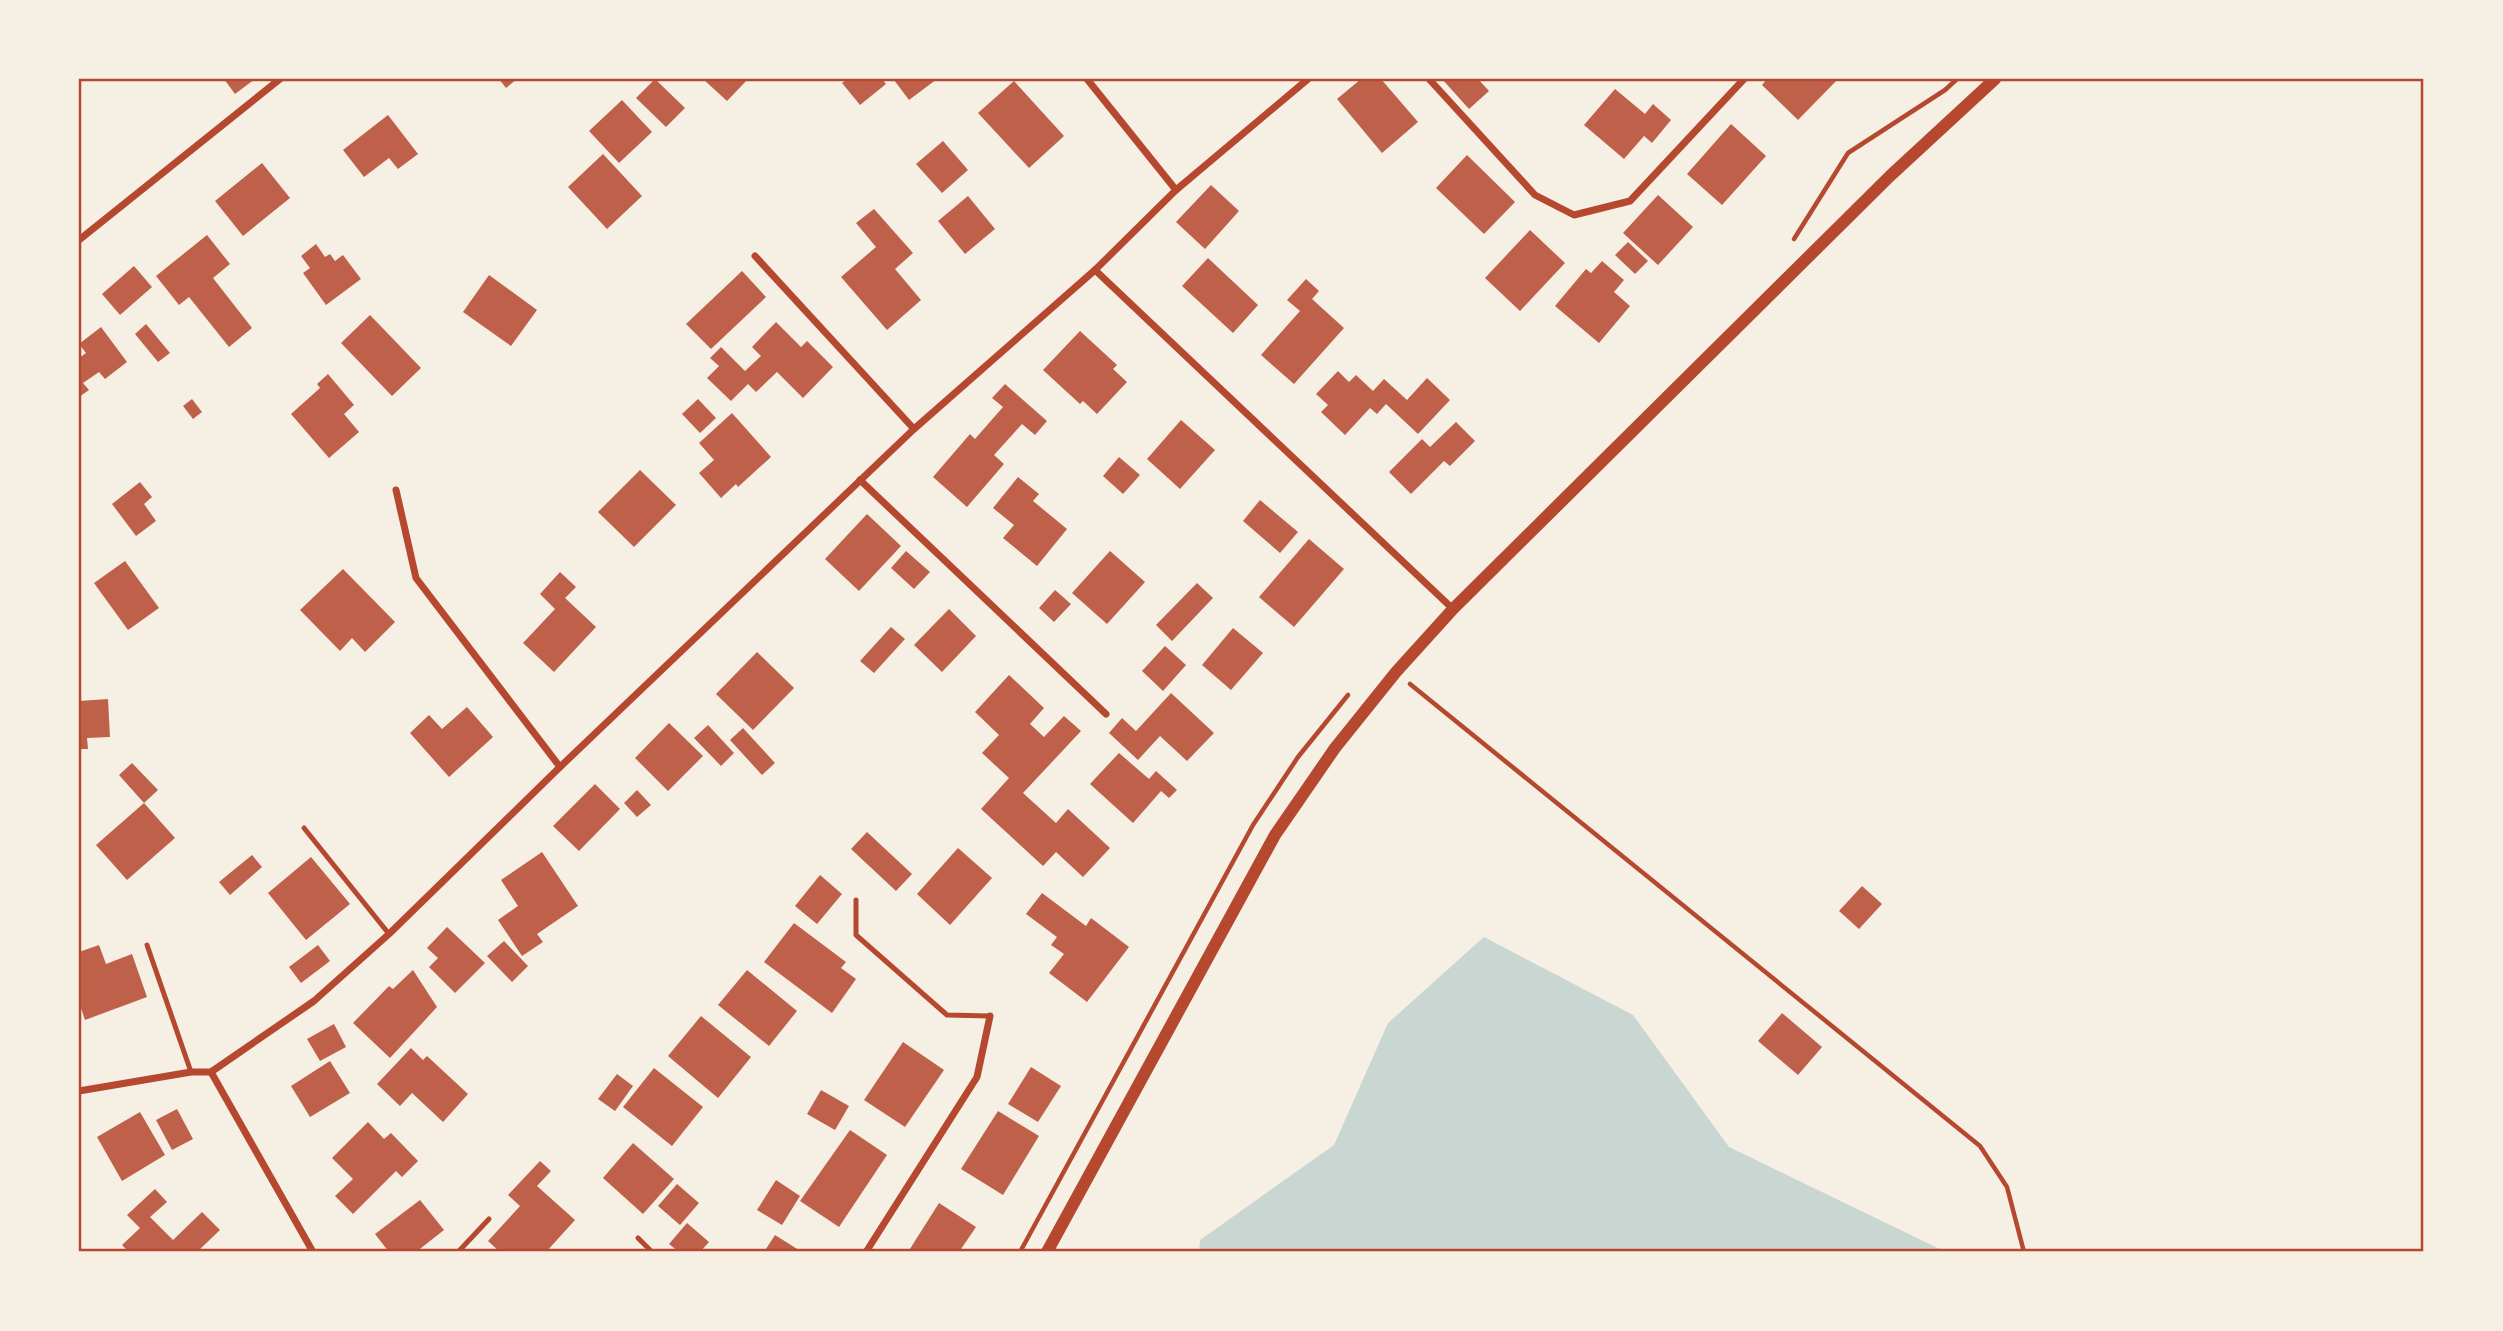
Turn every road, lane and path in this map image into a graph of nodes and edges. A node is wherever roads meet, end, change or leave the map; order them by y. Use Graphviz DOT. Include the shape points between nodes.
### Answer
graph roads {
  1 [pos="280,79"];
  2 [pos="1087,79"];
  3 [pos="1308,79"];
  4 [pos="1429,79"];
  5 [pos="1744,79"];
  6 [pos="1995,79"];
  7 [pos="1176,190"];
  8 [pos="79,240"];
  9 [pos="755,256"];
  10 [pos="1095,270"];
  11 [pos="914,429"];
  12 [pos="860,480"];
  13 [pos="396,490"];
  14 [pos="1453,609"];
  15 [pos="1396,672"];
  16 [pos="1106,715"];
  17 [pos="560,767"];
  18 [pos="304,828"];
  19 [pos="856,900"];
  20 [pos="389,934"];
  21 [pos="147,945"];
  22 [pos="990,1016"];
  23 [pos="191,1072"];
  24 [pos="211,1072"];
  25 [pos="79,1091"];
  26 [pos="489,1219"];
  27 [pos="638,1238"];
  28 [pos="313,1252"];
  29 [pos="458,1252"];
  30 [pos="652,1252"];
  31 [pos="866,1252"];
  32 [pos="1047,1252"];
  33 [pos="2024,1252"];
  1 -- 8 [label="street"];
  2 -- 7 [label="street"];
  3 -- 7 [label="street"];
  4 -- 5 [label="street" via="1535,194 1574,215 1630,201"];
  6 -- 14 [label="street" via="1890,176"];
  7 -- 10 [label="street"];
  9 -- 11 [label="street"];
  10 -- 11 [label="street"];
  10 -- 14 [label="street"];
  11 -- 12 [label="street"];
  12 -- 16 [label="street"];
  12 -- 17 [label="street"];
  13 -- 17 [label="street" via="416,578"];
  14 -- 15 [label="street"];
  15 -- 32 [label="street" via="1335,748 1275,835"];
  15 -- 33 [label="path" via="1980,1146 2007,1187"];
  17 -- 20 [label="street"];
  18 -- 20 [label="lane"];
  19 -- 22 [label="lane" via="856,935 947,1015"];
  20 -- 24 [label="street" via="314,1001"];
  21 -- 23 [label="lane"];
  22 -- 31 [label="street" via="977,1077"];
  23 -- 24 [label="street"];
  23 -- 25 [label="street"];
  24 -- 28 [label="street"];
  26 -- 29 [label="lane"];
  27 -- 30 [label="lane"];
}
